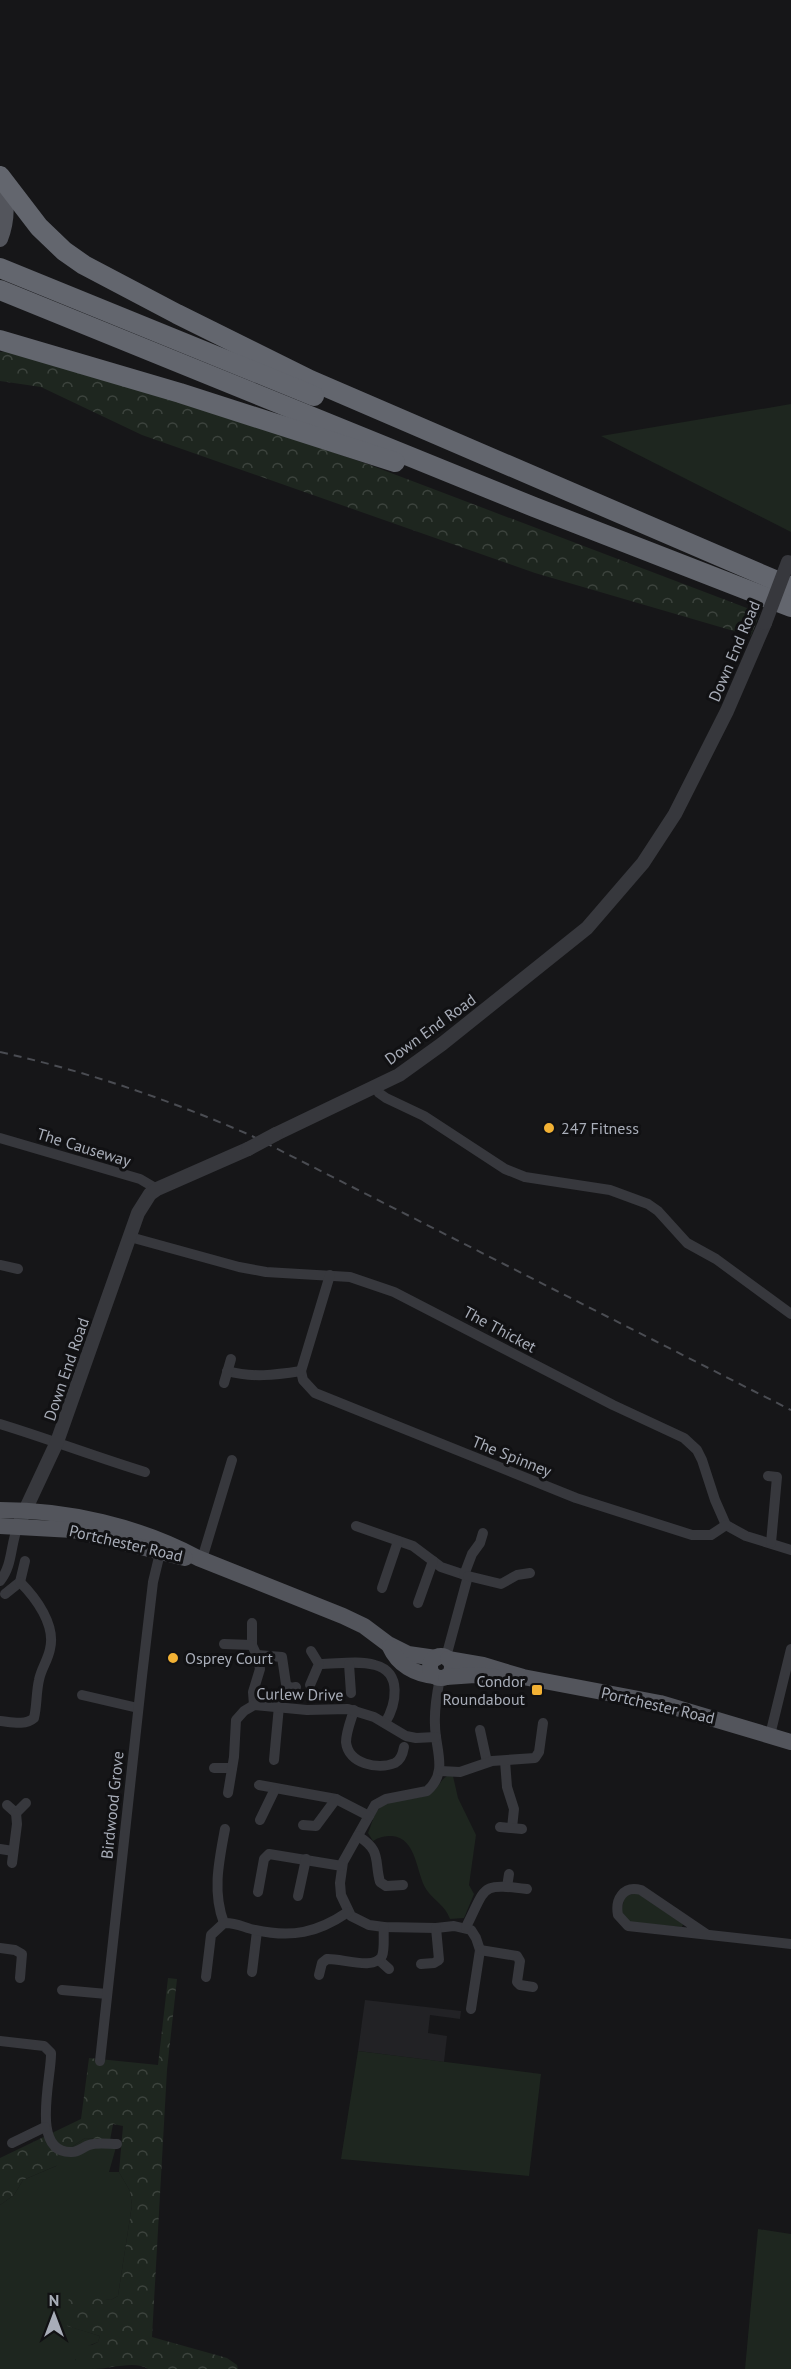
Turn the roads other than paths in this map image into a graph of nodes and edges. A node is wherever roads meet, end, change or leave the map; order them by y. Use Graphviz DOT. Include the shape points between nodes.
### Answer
graph roads {
  1 [pos="0,178"];
  2 [pos="0,239"];
  3 [pos="0,268"];
  4 [pos="0,290"];
  5 [pos="0,340"];
  6 [pos="534,507"];
  7 [pos="790,559"];
  8 [pos="791,587"];
  9 [pos="791,607"];
  10 [pos="375,1087"];
  11 [pos="0,1138"];
  12 [pos="157,1189"];
  13 [pos="130,1237"];
  14 [pos="0,1265"];
  15 [pos="18,1269"];
  16 [pos="330,1275"];
  17 [pos="791,1314"];
  18 [pos="231,1359"];
  19 [pos="227,1371"];
  20 [pos="301,1371"];
  21 [pos="224,1383"];
  22 [pos="0,1424"];
  23 [pos="57,1442"];
  24 [pos="232,1460"];
  25 [pos="145,1472"];
  26 [pos="774,1473"];
  27 [pos="0,1510"];
  28 [pos="25,1510"];
  29 [pos="726,1525"];
  30 [pos="0,1526"];
  31 [pos="18,1526"];
  32 [pos="356,1526"];
  33 [pos="483,1533"];
  34 [pos="398,1540"];
  35 [pos="771,1543"];
  36 [pos="791,1551"];
  37 [pos="160,1553"];
  38 [pos="200,1559"];
  39 [pos="25,1561"];
  40 [pos="433,1561"];
  41 [pos="530,1573"];
  42 [pos="466,1576"];
  43 [pos="0,1581"];
  44 [pos="20,1582"];
  45 [pos="382,1588"];
  46 [pos="5,1594"];
  47 [pos="418,1603"];
  48 [pos="252,1623"];
  49 [pos="224,1644"];
  50 [pos="388,1644"];
  51 [pos="252,1645"];
  52 [pos="791,1649"];
  53 [pos="311,1651"];
  54 [pos="257,1656"];
  55 [pos="443,1658"];
  56 [pos="319,1664"];
  57 [pos="349,1664"];
  58 [pos="440,1677"];
  59 [pos="523,1677"];
  60 [pos="310,1685"];
  61 [pos="296,1688"];
  62 [pos="351,1694"];
  63 [pos="82,1695"];
  64 [pos="254,1705"];
  65 [pos="279,1706"];
  66 [pos="138,1708"];
  67 [pos="354,1710"];
  68 [pos="0,1722"];
  69 [pos="385,1723"];
  70 [pos="543,1723"];
  71 [pos="480,1730"];
  72 [pos="770,1735"];
  73 [pos="436,1737"];
  74 [pos="791,1742"];
  75 [pos="404,1747"];
  76 [pos="274,1760"];
  77 [pos="505,1761"];
  78 [pos="487,1762"];
  79 [pos="214,1768"];
  80 [pos="232,1768"];
  81 [pos="440,1771"];
  82 [pos="259,1785"];
  83 [pos="275,1789"];
  84 [pos="228,1793"];
  85 [pos="336,1799"];
  86 [pos="26,1803"];
  87 [pos="7,1805"];
  88 [pos="16,1813"];
  89 [pos="369,1816"];
  90 [pos="260,1820"];
  91 [pos="303,1825"];
  92 [pos="500,1827"];
  93 [pos="225,1829"];
  94 [pos="358,1836"];
  95 [pos="0,1849"];
  96 [pos="13,1851"];
  97 [pos="306,1859"];
  98 [pos="12,1863"];
  99 [pos="342,1866"];
  100 [pos="509,1874"];
  101 [pos="403,1886"];
  102 [pos="507,1887"];
  103 [pos="256,1888"];
  104 [pos="527,1890"];
  105 [pos="298,1896"];
  106 [pos="348,1912"];
  107 [pos="224,1923"];
  108 [pos="384,1927"];
  109 [pos="436,1928"];
  110 [pos="466,1928"];
  111 [pos="257,1931"];
  112 [pos="706,1934"];
  113 [pos="791,1944"];
  114 [pos="0,1948"];
  115 [pos="319,1949"];
  116 [pos="480,1950"];
  117 [pos="325,1960"];
  118 [pos="379,1960"];
  119 [pos="421,1964"];
  120 [pos="389,1969"];
  121 [pos="252,1972"];
  122 [pos="319,1975"];
  123 [pos="206,1977"];
  124 [pos="20,1978"];
  125 [pos="533,1987"];
  126 [pos="62,1990"];
  127 [pos="107,1994"];
  128 [pos="471,2009"];
  129 [pos="0,2041"];
  130 [pos="100,2061"];
  131 [pos="45,2127"];
  132 [pos="12,2143"];
  133 [pos="117,2144"];
  1 -- 2 [label="main road" via="6,212"];
  1 -- 8 [label="highway" via="64,251 177,314 310,380"];
  3 -- 8 [label="highway" via="627,525"];
  4 -- 6 [label="highway"];
  5 -- 6 [label="highway" via="180,393"];
  6 -- 9 [label="highway"];
  7 -- 10 [label="street, Down End Road, bridge" via="727,711 675,814 643,863 587,928 421,1060"];
  10 -- 12 [label="street, Down End Road, bridge"];
  10 -- 17 [label="street" via="386,1098 424,1116 515,1173 610,1190 648,1204 687,1243"];
  11 -- 12 [label="street, The Causeway" via="140,1179"];
  12 -- 13 [label="street, Down End Road" via="144,1202"];
  13 -- 16 [label="street, The Thicket" via="239,1267"];
  13 -- 23 [label="street, Down End Road"];
  14 -- 15 [label="street"];
  16 -- 20 [label="street"];
  16 -- 29 [label="street, The Thicket" via="350,1277 394,1292 684,1438 702,1460"];
  18 -- 19 [label="street"];
  19 -- 20 [label="street" via="271,1376"];
  19 -- 21 [label="street"];
  20 -- 29 [label="street, The Spinney" via="303,1380 315,1393 576,1498 692,1535 711,1535"];
  22 -- 23 [label="street"];
  23 -- 25 [label="street"];
  23 -- 28 [label="street, Down End Road"];
  24 -- 38 [label="street"];
  26 -- 35 [label="street"];
  27 -- 28 [label="main road, Portchester Road"];
  28 -- 31 [label="street, Down End Road"];
  28 -- 38 [label="main road, Portchester Road" via="123,1527 177,1546"];
  29 -- 35 [label="street"];
  30 -- 31 [label="main road, Portchester Road"];
  31 -- 37 [label="main road, Portchester Road" via="73,1530"];
  31 -- 43 [label="street" via="7,1573"];
  32 -- 34 [label="street"];
  33 -- 42 [label="street"];
  34 -- 40 [label="street"];
  34 -- 45 [label="street"];
  35 -- 36 [label="street"];
  37 -- 38 [label="main road, Portchester Road"];
  37 -- 66 [label="street, Birdwood Grove"];
  38 -- 50 [label="main road, Portchester Road" via="343,1616"];
  39 -- 44 [label="street"];
  40 -- 42 [label="street"];
  40 -- 47 [label="street"];
  41 -- 42 [label="street" via="501,1584"];
  42 -- 55 [label="street"];
  44 -- 46 [label="street"];
  44 -- 68 [label="street" via="46,1607 50,1649 39,1681 34,1718 23,1723"];
  48 -- 51 [label="street"];
  49 -- 51 [label="street"];
  50 -- 55 [label="main road, Portchester Road" via="412,1656"];
  50 -- 58 [label="main road, Portchester Road" via="406,1666"];
  51 -- 54 [label="street"];
  52 -- 72 [label="street"];
  53 -- 56 [label="street"];
  54 -- 61 [label="street" via="282,1657 286,1684"];
  54 -- 64 [label="street" via="260,1669 253,1692"];
  55 -- 58 [label="main road" via="431,1667"];
  55 -- 59 [label="main road, Portchester Road"];
  56 -- 57 [label="street"];
  56 -- 60 [label="street"];
  57 -- 62 [label="street"];
  57 -- 69 [label="street" via="379,1666 393,1680 395,1699"];
  58 -- 59 [label="main road, Portchester Road"];
  58 -- 73 [label="street"];
  59 -- 72 [label="main road, Portchester Road" via="660,1703"];
  63 -- 66 [label="street"];
  64 -- 65 [label="street, Curlew Drive"];
  64 -- 80 [label="street, Curlew Drive" via="236,1720"];
  65 -- 67 [label="street, Curlew Drive"];
  65 -- 76 [label="street"];
  66 -- 127 [label="street, Birdwood Grove"];
  67 -- 69 [label="street, Curlew Drive"];
  67 -- 75 [label="street" via="346,1743 359,1767 394,1763"];
  69 -- 73 [label="street, Curlew Drive" via="406,1736"];
  70 -- 77 [label="street" via="538,1756"];
  71 -- 78 [label="street" via="486,1741"];
  72 -- 74 [label="main road, Portchester Road"];
  73 -- 81 [label="street"];
  77 -- 78 [label="street"];
  77 -- 92 [label="street" via="517,1829"];
  78 -- 81 [label="street" via="460,1772"];
  79 -- 80 [label="street"];
  80 -- 84 [label="street, Curlew Drive"];
  81 -- 89 [label="street" via="427,1791 386,1799 375,1805"];
  82 -- 83 [label="street"];
  83 -- 85 [label="street"];
  83 -- 90 [label="street"];
  85 -- 89 [label="street"];
  85 -- 91 [label="street" via="316,1826"];
  86 -- 88 [label="street"];
  87 -- 88 [label="street"];
  88 -- 96 [label="street"];
  89 -- 94 [label="street"];
  93 -- 107 [label="street" via="217,1885"];
  94 -- 99 [label="street"];
  94 -- 101 [label="street" via="376,1854 380,1882"];
  95 -- 96 [label="street"];
  96 -- 98 [label="street"];
  97 -- 99 [label="street"];
  97 -- 103 [label="street" via="269,1854"];
  97 -- 105 [label="street"];
  99 -- 106 [label="street" via="340,1890"];
  100 -- 102 [label="street"];
  102 -- 104 [label="street"];
  102 -- 110 [label="street" via="487,1889"];
  106 -- 108 [label="street" via="361,1923"];
  106 -- 111 [label="street" via="314,1930 296,1934"];
  107 -- 111 [label="street"];
  107 -- 123 [label="street" via="211,1935"];
  108 -- 109 [label="street"];
  108 -- 118 [label="street"];
  109 -- 110 [label="street"];
  109 -- 119 [label="street" via="438,1960"];
  110 -- 116 [label="street" via="474,1934"];
  111 -- 121 [label="street" via="249,1954"];
  112 -- 112 [label="street" via="628,1926 618,1915 619,1899 626,1890 641,1890"];
  112 -- 113 [label="street"];
  114 -- 124 [label="street" via="22,1954"];
  115 -- 117 [label="street"];
  116 -- 125 [label="street" via="519,1952 517,1982"];
  116 -- 128 [label="street"];
  117 -- 118 [label="street" via="368,1964"];
  117 -- 122 [label="street"];
  118 -- 120 [label="street"];
  126 -- 127 [label="street"];
  127 -- 130 [label="street, Birdwood Grove"];
  129 -- 131 [label="street" via="44,2046 51,2053"];
  131 -- 132 [label="street"];
  131 -- 133 [label="street" via="54,2144 70,2152 91,2144"];
}
